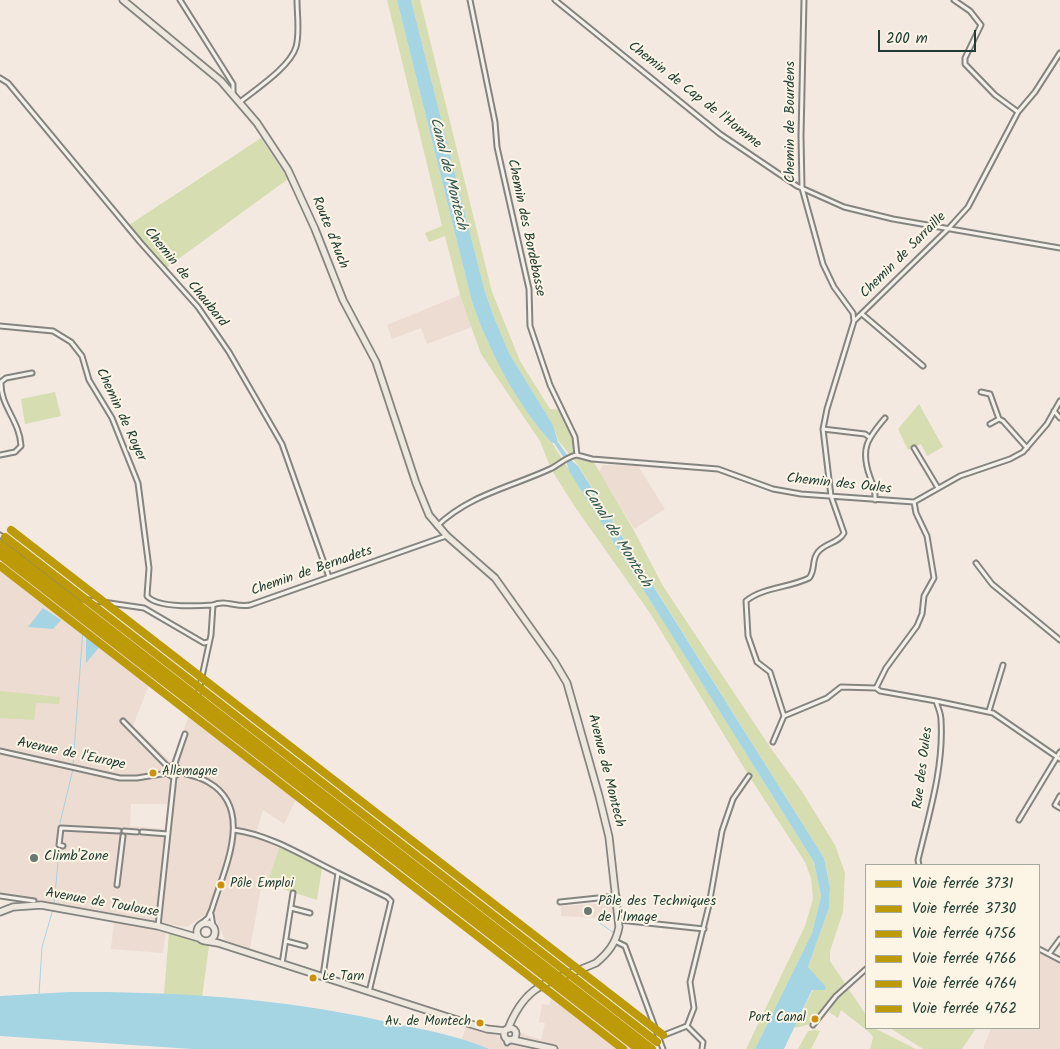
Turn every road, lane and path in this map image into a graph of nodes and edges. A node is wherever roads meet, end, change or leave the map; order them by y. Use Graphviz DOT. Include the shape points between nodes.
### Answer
graph roads {
  1 [pos="123,0"];
  2 [pos="180,0"];
  3 [pos="297,0"];
  4 [pos="470,0"];
  5 [pos="555,0"];
  6 [pos="804,0"];
  7 [pos="954,0"];
  8 [pos="1060,53"];
  9 [pos="0,78"];
  10 [pos="234,94"];
  11 [pos="240,102"];
  12 [pos="1018,112"];
  13 [pos="802,188"];
  14 [pos="949,228"];
  15 [pos="1060,248"];
  16 [pos="862,314"];
  17 [pos="854,322"];
  18 [pos="0,326"];
  19 [pos="923,366"];
  20 [pos="32,373"];
  21 [pos="981,392"];
  22 [pos="1060,402"];
  23 [pos="1054,411"];
  24 [pos="885,418"];
  25 [pos="1060,418"];
  26 [pos="999,419"];
  27 [pos="990,424"];
  28 [pos="823,429"];
  29 [pos="869,437"];
  30 [pos="914,448"];
  31 [pos="1026,448"];
  32 [pos="576,455"];
  33 [pos="0,456"];
  34 [pos="938,488"];
  35 [pos="832,496"];
  36 [pos="876,500"];
  37 [pos="914,502"];
  38 [pos="437,526"];
  39 [pos="0,535"];
  40 [pos="447,536"];
  41 [pos="976,563"];
  42 [pos="329,577"];
  43 [pos="213,605"];
  44 [pos="1060,640"];
  45 [pos="208,642"];
  46 [pos="1003,665"];
  47 [pos="876,688"];
  48 [pos="198,695"];
  49 [pos="936,701"];
  50 [pos="989,711"];
  51 [pos="784,716"];
  52 [pos="123,721"];
  53 [pos="185,734"];
  54 [pos="773,742"];
  55 [pos="0,751"];
  56 [pos="1060,752"];
  57 [pos="1059,758"];
  58 [pos="174,766"];
  59 [pos="169,768"];
  60 [pos="179,772"];
  61 [pos="168,773"];
  62 [pos="749,776"];
  63 [pos="174,777"];
  64 [pos="1060,796"];
  65 [pos="1060,808"];
  66 [pos="1019,820"];
  67 [pos="234,830"];
  68 [pos="118,831"];
  69 [pos="137,832"];
  70 [pos="142,832"];
  71 [pos="168,834"];
  72 [pos="63,846"];
  73 [pos="918,864"];
  74 [pos="338,873"];
  75 [pos="117,885"];
  76 [pos="294,893"];
  77 [pos="0,896"];
  78 [pos="617,896"];
  79 [pos="34,901"];
  80 [pos="560,902"];
  81 [pos="20,907"];
  82 [pos="291,908"];
  83 [pos="212,909"];
  84 [pos="0,912"];
  85 [pos="310,913"];
  86 [pos="0,917"];
  87 [pos="619,920"];
  88 [pos="200,925"];
  89 [pos="158,926"];
  90 [pos="214,929"];
  91 [pos="704,929"];
  92 [pos="179,931"];
  93 [pos="199,938"];
  94 [pos="1060,939"];
  95 [pos="206,941"];
  96 [pos="286,941"];
  97 [pos="615,941"];
  98 [pos="227,946"];
  99 [pos="305,946"];
  100 [pos="1040,949"];
  101 [pos="1049,954"];
  102 [pos="1060,960"];
  103 [pos="282,964"];
  104 [pos="865,971"];
  105 [pos="322,977"];
  106 [pos="369,992"];
  107 [pos="813,1025"];
  108 [pos="687,1026"];
  109 [pos="510,1035"];
  110 [pos="659,1037"];
  111 [pos="554,1049"];
  112 [pos="663,1049"];
  113 [pos="702,1049"];
  1 -- 10 [label="main road, Route d'Auch"];
  2 -- 10 [label="street" via="233,84"];
  3 -- 11 [label="street" via="296,47 291,58"];
  4 -- 32 [label="street, Chemin des Bordebasse" via="495,122 496,148 529,289 530,326 550,385 575,438"];
  5 -- 13 [label="street, Chemin de Cap de l'Homme" via="720,134"];
  6 -- 13 [label="street, Chemin de Bourdens"];
  7 -- 12 [label="street" via="970,11 981,26 965,64 995,95"];
  8 -- 12 [label="street, Chemin de Sarraille"];
  9 -- 42 [label="street, Chemin de Chaubard" via="8,82 198,307 229,352 282,444"];
  10 -- 11 [label="main road, Route d'Auch"];
  11 -- 38 [label="main road, Route d'Auch" via="273,147 300,195 343,300 376,362 416,483"];
  12 -- 14 [label="street, Chemin de Sarraille" via="976,192"];
  13 -- 14 [label="street, Chemin de Cap de l'Homme" via="844,208"];
  13 -- 17 [label="street, Chemin de Bourdens" via="823,264 834,287 853,313"];
  14 -- 15 [label="street, Chemin de Cap de l'Homme"];
  14 -- 16 [label="street, Chemin de Sarraille"];
  16 -- 17 [label="street, Chemin de Sarraille"];
  16 -- 19 [label="street"];
  17 -- 28 [label="street, Chemin de Sarraille"];
  18 -- 43 [label="street, Chemin de Royer" via="53,331 77,348 89,380 112,418 138,483 149,568 147,596 158,602 186,606"];
  20 -- 33 [label="street" via="1,382 3,401 17,424 21,446 15,452"];
  21 -- 26 [label="street" via="990,394"];
  22 -- 23 [label="street"];
  23 -- 25 [label="street"];
  23 -- 31 [label="street"];
  24 -- 29 [label="street"];
  26 -- 27 [label="street"];
  26 -- 31 [label="street" via="1006,422"];
  28 -- 29 [label="street"];
  28 -- 35 [label="street, Chemin de Sarraille"];
  29 -- 36 [label="street" via="864,461"];
  30 -- 34 [label="street"];
  31 -- 34 [label="street" via="1010,459 960,476"];
  32 -- 35 [label="street, Chemin des Oules" via="718,469 787,492"];
  32 -- 38 [label="street, Chemin des Oules" via="551,469 480,496"];
  34 -- 37 [label="street"];
  35 -- 36 [label="street, Chemin des Oules"];
  35 -- 51 [label="street, Chemin de Sarraille" via="844,533 842,538 818,551 809,578 765,591 746,601 751,645 757,662 770,672"];
  36 -- 37 [label="street, Chemin des Oules"];
  37 -- 47 [label="street" via="927,536 934,578 924,596 917,626 886,668"];
  38 -- 40 [label="main road, Avenue de Montech"];
  39 -- 45 [label="street" via="82,599 144,608 204,643"];
  40 -- 42 [label="street, Chemin de Bernadets"];
  40 -- 78 [label="main road, Avenue de Montech" via="495,578 567,683 600,796"];
  41 -- 44 [label="street" via="992,584"];
  42 -- 43 [label="street, Chemin de Bernadets" via="250,605 236,606 224,602"];
  43 -- 45 [label="street"];
  45 -- 48 [label="street"];
  46 -- 50 [label="street"];
  47 -- 49 [label="street"];
  47 -- 51 [label="street" via="841,687 827,698"];
  49 -- 50 [label="street"];
  49 -- 73 [label="street, Rue des Oules" via="941,719 938,767 934,802"];
  50 -- 57 [label="street"];
  51 -- 54 [label="street"];
  52 -- 59 [label="street"];
  53 -- 58 [label="street"];
  55 -- 61 [label="street, Avenue de l'Europe" via="128,779"];
  56 -- 57 [label="street"];
  57 -- 66 [label="street"];
  58 -- 59 [label="street"];
  58 -- 60 [label="street"];
  59 -- 61 [label="street"];
  60 -- 63 [label="street"];
  60 -- 67 [label="street" via="206,781 220,792 232,812"];
  61 -- 63 [label="street"];
  62 -- 91 [label="street" via="726,816"];
  63 -- 71 [label="street"];
  64 -- 65 [label="street" via="1055,805"];
  67 -- 74 [label="street" via="252,833 284,846"];
  67 -- 83 [label="street"];
  68 -- 72 [label="street" via="61,828 59,845"];
  69 -- 75 [label="street" via="124,834"];
  70 -- 71 [label="street"];
  71 -- 89 [label="street"];
  74 -- 105 [label="street"];
  74 -- 106 [label="street" via="391,901"];
  76 -- 82 [label="street"];
  77 -- 79 [label="street, Avenue de Toulouse"];
  78 -- 80 [label="street"];
  78 -- 87 [label="main road, Avenue de Montech"];
  81 -- 84 [label="main road, Avenue de Toulouse"];
  81 -- 86 [label="main road, Avenue de Toulouse"];
  81 -- 89 [label="main road, Avenue de Toulouse" via="53,907"];
  82 -- 85 [label="street"];
  82 -- 96 [label="street"];
  83 -- 88 [label="street"];
  83 -- 90 [label="street"];
  87 -- 91 [label="street"];
  87 -- 97 [label="main road, Avenue de Montech"];
  88 -- 90 [label="main road" via="209,923"];
  88 -- 92 [label="main road, Avenue de Toulouse"];
  88 -- 93 [label="main road"];
  89 -- 92 [label="main road, Avenue de Toulouse"];
  90 -- 95 [label="main road" via="214,937"];
  90 -- 98 [label="main road"];
  91 -- 108 [label="street" via="690,982 694,1008"];
  92 -- 93 [label="main road, Avenue de Toulouse"];
  93 -- 95 [label="main road"];
  94 -- 101 [label="street"];
  95 -- 98 [label="main road"];
  96 -- 99 [label="street"];
  96 -- 103 [label="street"];
  97 -- 109 [label="main road, Avenue de Montech" via="596,963 533,990 514,1014"];
  97 -- 110 [label="street" via="625,946"];
  98 -- 103 [label="main road"];
  100 -- 101 [label="street"];
  101 -- 102 [label="street"];
  103 -- 105 [label="main road"];
  104 -- 107 [label="street" via="836,996"];
  105 -- 106 [label="main road"];
  106 -- 109 [label="main road"];
  108 -- 110 [label="street"];
  108 -- 113 [label="street" via="703,1042"];
  109 -- 111 [label="main road"];
  110 -- 112 [label="street"];
}
